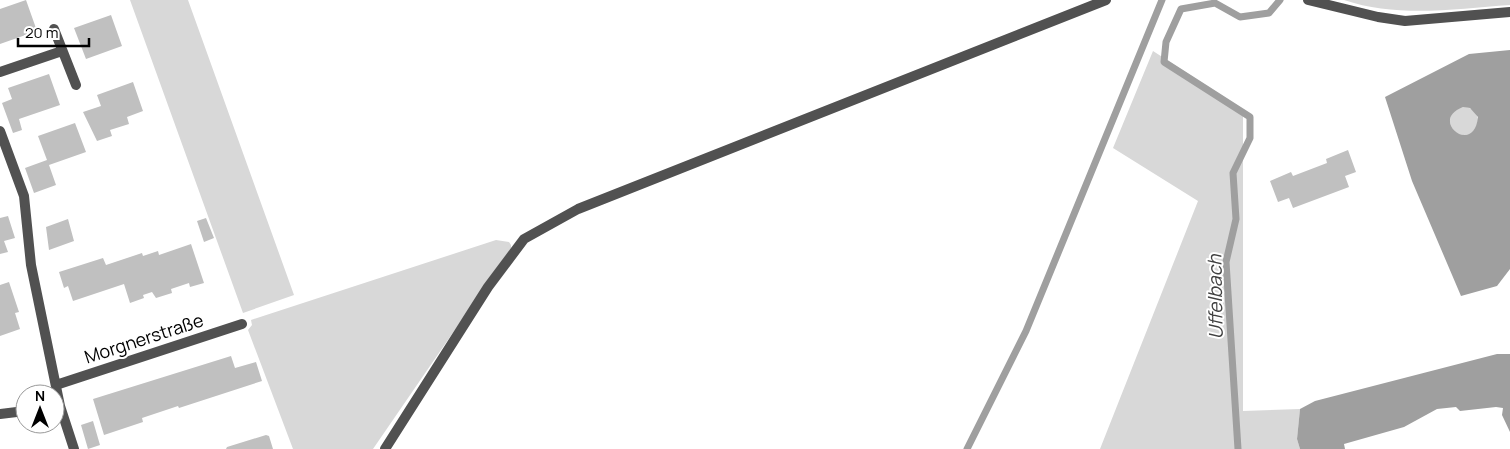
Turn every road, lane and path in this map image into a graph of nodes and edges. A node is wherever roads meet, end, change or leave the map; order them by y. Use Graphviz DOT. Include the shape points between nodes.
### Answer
graph roads {
  1 [pos="1106,0"];
  2 [pos="1308,0"];
  3 [pos="1510,12"];
  4 [pos="54,29"];
  5 [pos="62,51"];
  6 [pos="0,72"];
  7 [pos="76,85"];
  8 [pos="0,131"];
  9 [pos="242,324"];
  10 [pos="56,384"];
  11 [pos="59,384"];
  12 [pos="15,412"];
  13 [pos="0,414"];
  14 [pos="65,425"];
  15 [pos="74,449"];
  16 [pos="385,449"];
  1 -- 16 [label="street" via="578,209 524,239 488,287"];
  2 -- 3 [label="street" via="1405,21"];
  4 -- 5 [label="street"];
  5 -- 6 [label="street"];
  5 -- 7 [label="street"];
  8 -- 10 [label="street" via="24,196 31,265"];
  9 -- 11 [label="street, Morgnerstraße"];
  12 -- 13 [label="street"];
  14 -- 15 [label="street"];
}
